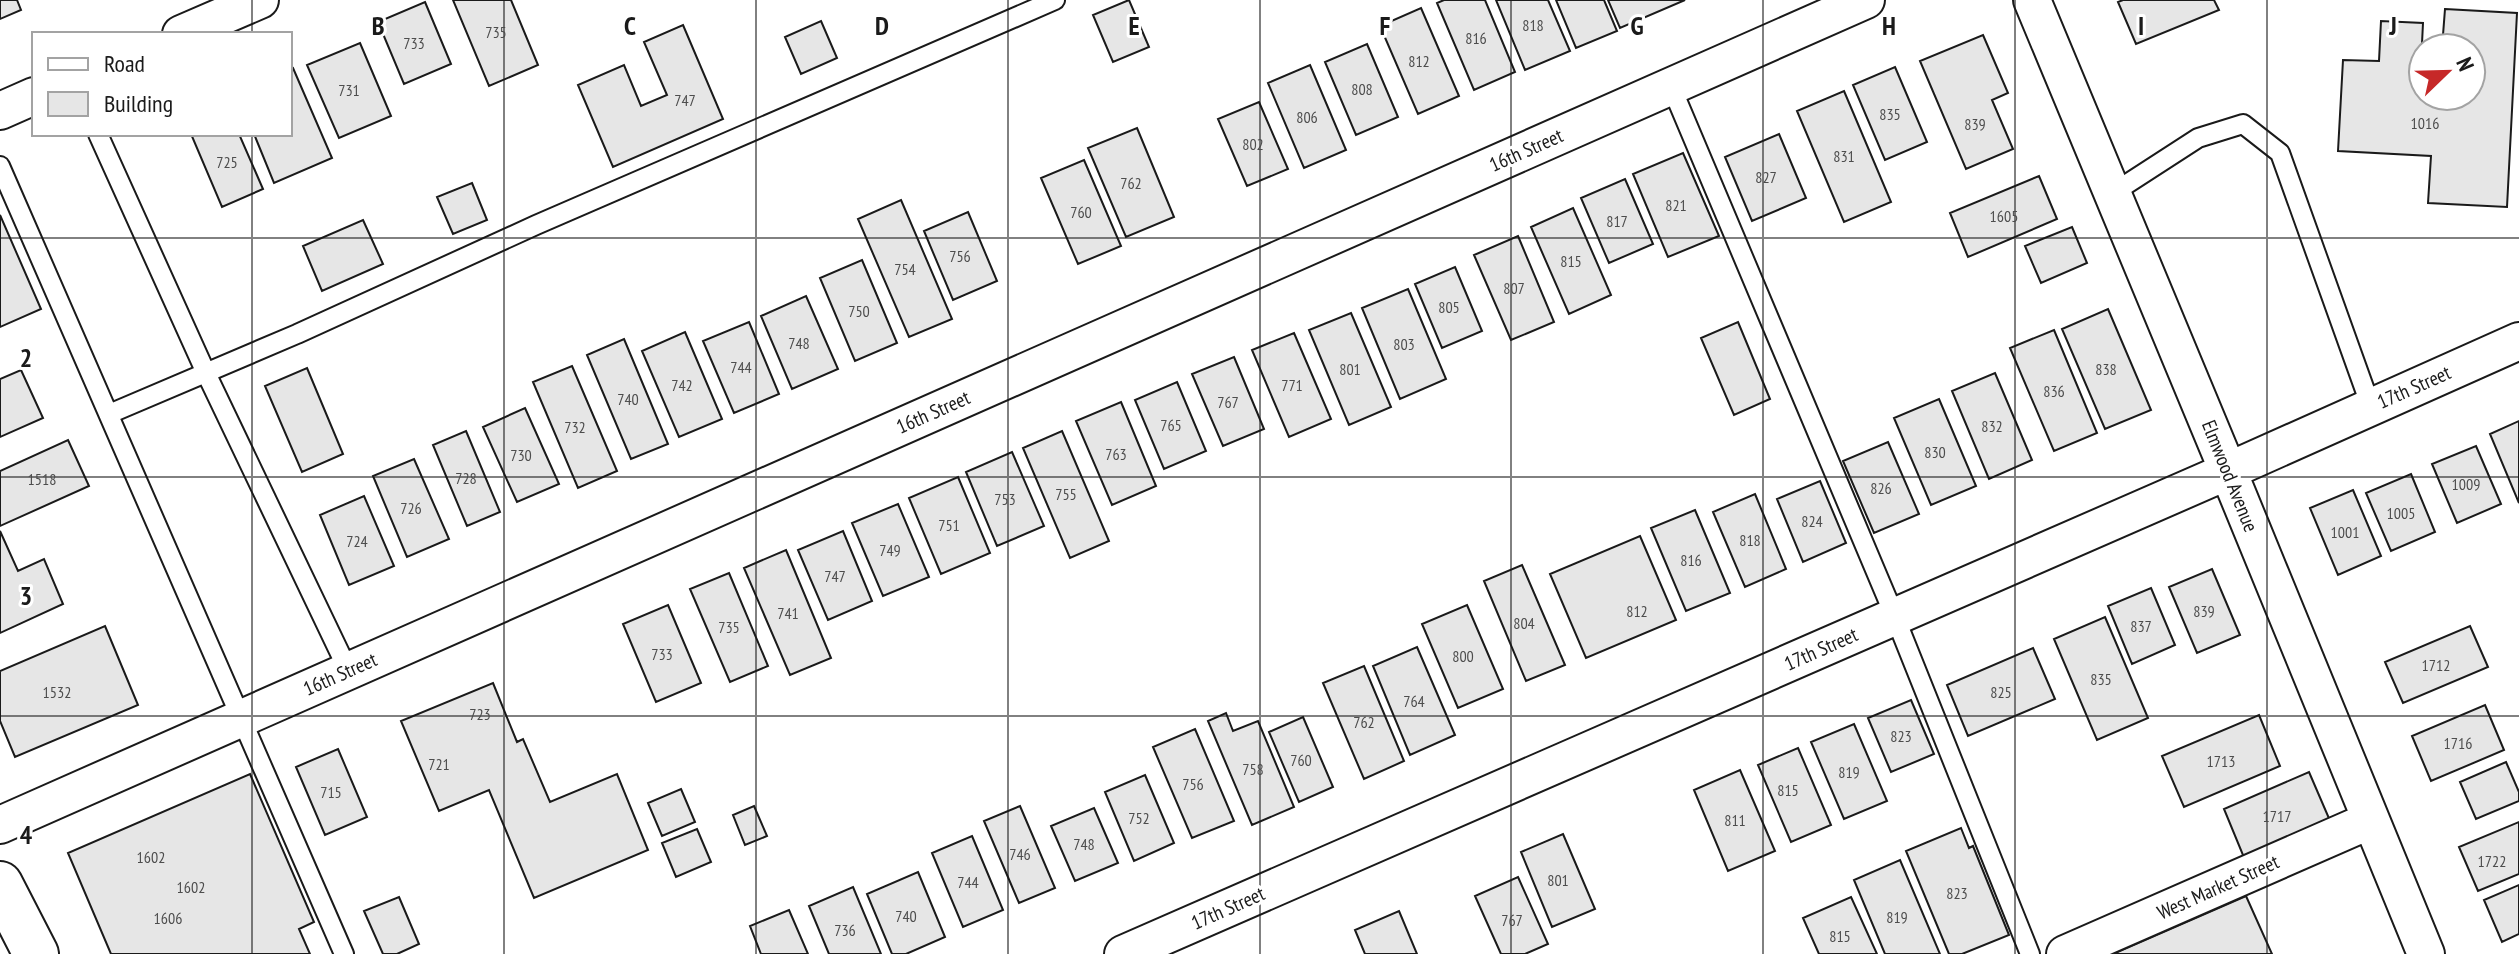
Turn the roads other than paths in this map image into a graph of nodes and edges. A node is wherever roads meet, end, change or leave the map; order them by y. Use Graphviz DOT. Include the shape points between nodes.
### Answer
graph roads {
  1 [pos="1055,0"];
  2 [pos="1866,0"];
  3 [pos="2032,0"];
  4 [pos="242,4"];
  5 [pos="185,32"];
  6 [pos="1671,86"];
  7 [pos="32,97"];
  8 [pos="0,111"];
  9 [pos="99,136"];
  10 [pos="0,166"];
  11 [pos="2113,193"];
  12 [pos="2519,341"];
  13 [pos="206,373"];
  14 [pos="2371,407"];
  15 [pos="109,414"];
  16 [pos="2228,471"];
  17 [pos="1895,617"];
  18 [pos="348,670"];
  19 [pos="241,718"];
  20 [pos="2371,820"];
  21 [pos="0,825"];
  22 [pos="0,884"];
  23 [pos="36,954"];
  24 [pos="344,954"];
  25 [pos="1123,954"];
  26 [pos="2030,954"];
  27 [pos="2065,954"];
  28 [pos="2426,954"];
  1 -- 13 [label="lane"];
  2 -- 6 [label="street, 16th Street"];
  3 -- 11 [label="street, Elmwood Avenue"];
  4 -- 5 [label="street"];
  6 -- 17 [label="lane"];
  6 -- 18 [label="street, 16th Street"];
  7 -- 8 [label="street"];
  9 -- 13 [label="lane"];
  10 -- 15 [label="lane"];
  11 -- 14 [label="lane" via="2198,138 2243,124 2280,153"];
  11 -- 16 [label="street, Elmwood Avenue"];
  12 -- 14 [label="street, 17th Street"];
  13 -- 15 [label="lane"];
  13 -- 18 [label="lane"];
  14 -- 16 [label="street, 17th Street"];
  15 -- 19 [label="lane"];
  16 -- 17 [label="street, 17th Street"];
  16 -- 20 [label="street, Elmwood Avenue"];
  17 -- 25 [label="street, 17th Street"];
  17 -- 26 [label="lane"];
  18 -- 19 [label="street, 16th Street"];
  19 -- 21 [label="street, 16th Street"];
  19 -- 24 [label="lane"];
  20 -- 27 [label="street, West Market Street"];
  20 -- 28 [label="street, Elmwood Avenue"];
  22 -- 23 [label="main road"];
}
